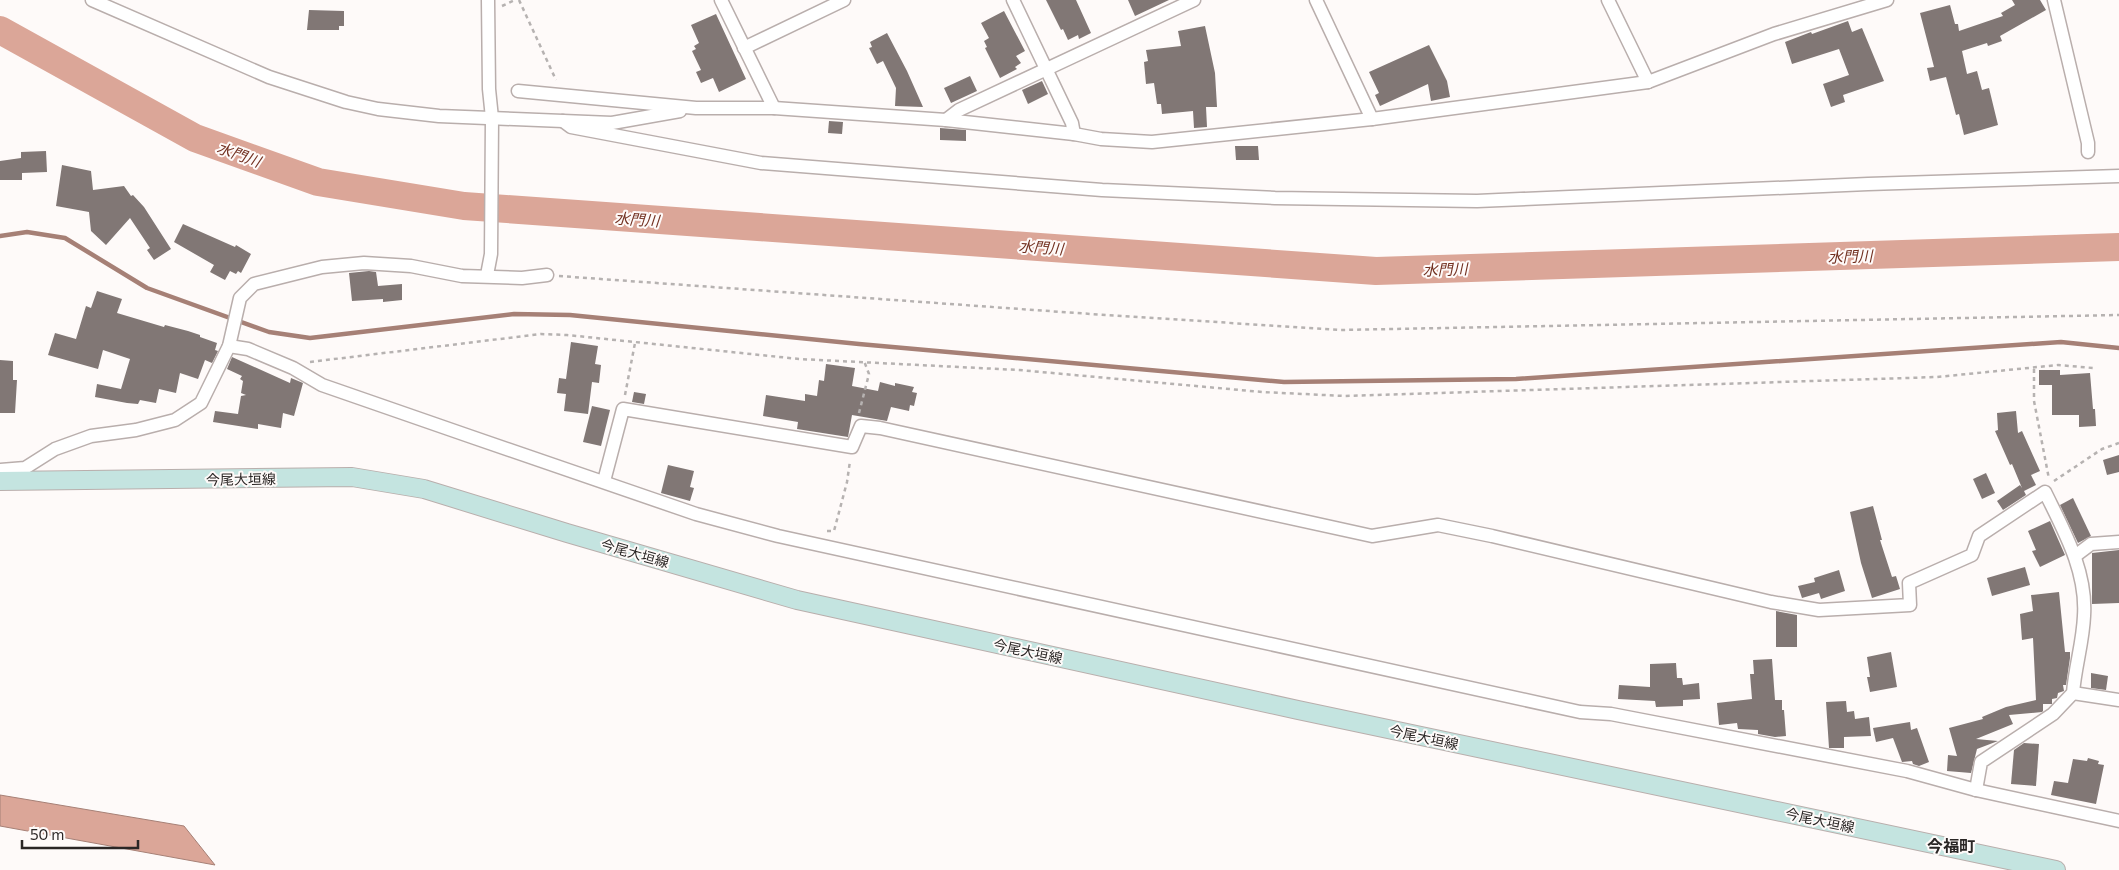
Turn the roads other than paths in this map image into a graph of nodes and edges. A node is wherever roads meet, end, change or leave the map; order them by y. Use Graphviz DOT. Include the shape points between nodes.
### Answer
graph roads {
  1 [pos="92,0"];
  2 [pos="488,0"];
  3 [pos="721,0"];
  4 [pos="844,0"];
  5 [pos="1012,0"];
  6 [pos="1194,0"];
  7 [pos="1316,0"];
  8 [pos="1608,0"];
  9 [pos="1887,0"];
  10 [pos="2054,0"];
  11 [pos="1849,5"];
  12 [pos="744,48"];
  13 [pos="1044,69"];
  14 [pos="1648,82"];
  15 [pos="518,91"];
  16 [pos="696,108"];
  17 [pos="774,108"];
  18 [pos="492,118"];
  19 [pos="1372,119"];
  20 [pos="946,120"];
  21 [pos="563,121"];
  22 [pos="1074,134"];
  23 [pos="2088,152"];
  24 [pos="2119,176"];
  25 [pos="487,275"];
  26 [pos="548,275"];
  27 [pos="230,342"];
  28 [pos="0,470"];
  29 [pos="0,481"];
  30 [pos="604,481"];
  31 [pos="2119,542"];
  32 [pos="2075,556"];
  33 [pos="2074,692"];
  34 [pos="2119,700"];
  35 [pos="1976,790"];
  36 [pos="2119,821"];
  37 [pos="2056,870"];
  1 -- 18 [label="street" via="270,77 346,102 439,116"];
  2 -- 18 [label="street"];
  3 -- 12 [label="street"];
  4 -- 12 [label="street"];
  5 -- 13 [label="street"];
  6 -- 13 [label="street"];
  7 -- 19 [label="street"];
  8 -- 14 [label="street"];
  9 -- 11 [label="street"];
  10 -- 23 [label="street"];
  11 -- 14 [label="street"];
  12 -- 17 [label="street"];
  13 -- 20 [label="street" via="959,110"];
  13 -- 22 [label="street" via="1072,123"];
  14 -- 19 [label="street"];
  15 -- 16 [label="street"];
  16 -- 17 [label="street"];
  16 -- 21 [label="street" via="612,123"];
  17 -- 20 [label="street"];
  18 -- 21 [label="street"];
  18 -- 25 [label="street"];
  19 -- 22 [label="street" via="1152,142"];
  20 -- 22 [label="street"];
  21 -- 24 [label="street" via="571,127 761,163 1102,190 1275,198 1477,202"];
  25 -- 26 [label="street" via="522,278"];
  25 -- 27 [label="street" via="462,276 411,266 364,263 322,267 254,284 240,298"];
  27 -- 28 [label="street" via="201,402 175,420 136,430 91,436 55,449 25,468"];
  27 -- 30 [label="street" via="293,368 322,385"];
  29 -- 37 [label="main road, 今尾大垣線" via="352,477 424,490 797,600"];
  30 -- 32 [label="street" via="623,409 852,447 862,426 880,428 1372,536 1438,525 1819,610 1910,605 1909,583 1972,555 1980,536 2045,492"];
  30 -- 35 [label="street" via="696,514 778,536 1580,712 1621,716 1908,772"];
  31 -- 32 [label="street" via="2091,544"];
  32 -- 33 [label="street" via="2083,591 2084,617"];
  33 -- 34 [label="street"];
  33 -- 35 [label="street" via="2052,714 1981,762"];
  35 -- 36 [label="street"];
}
